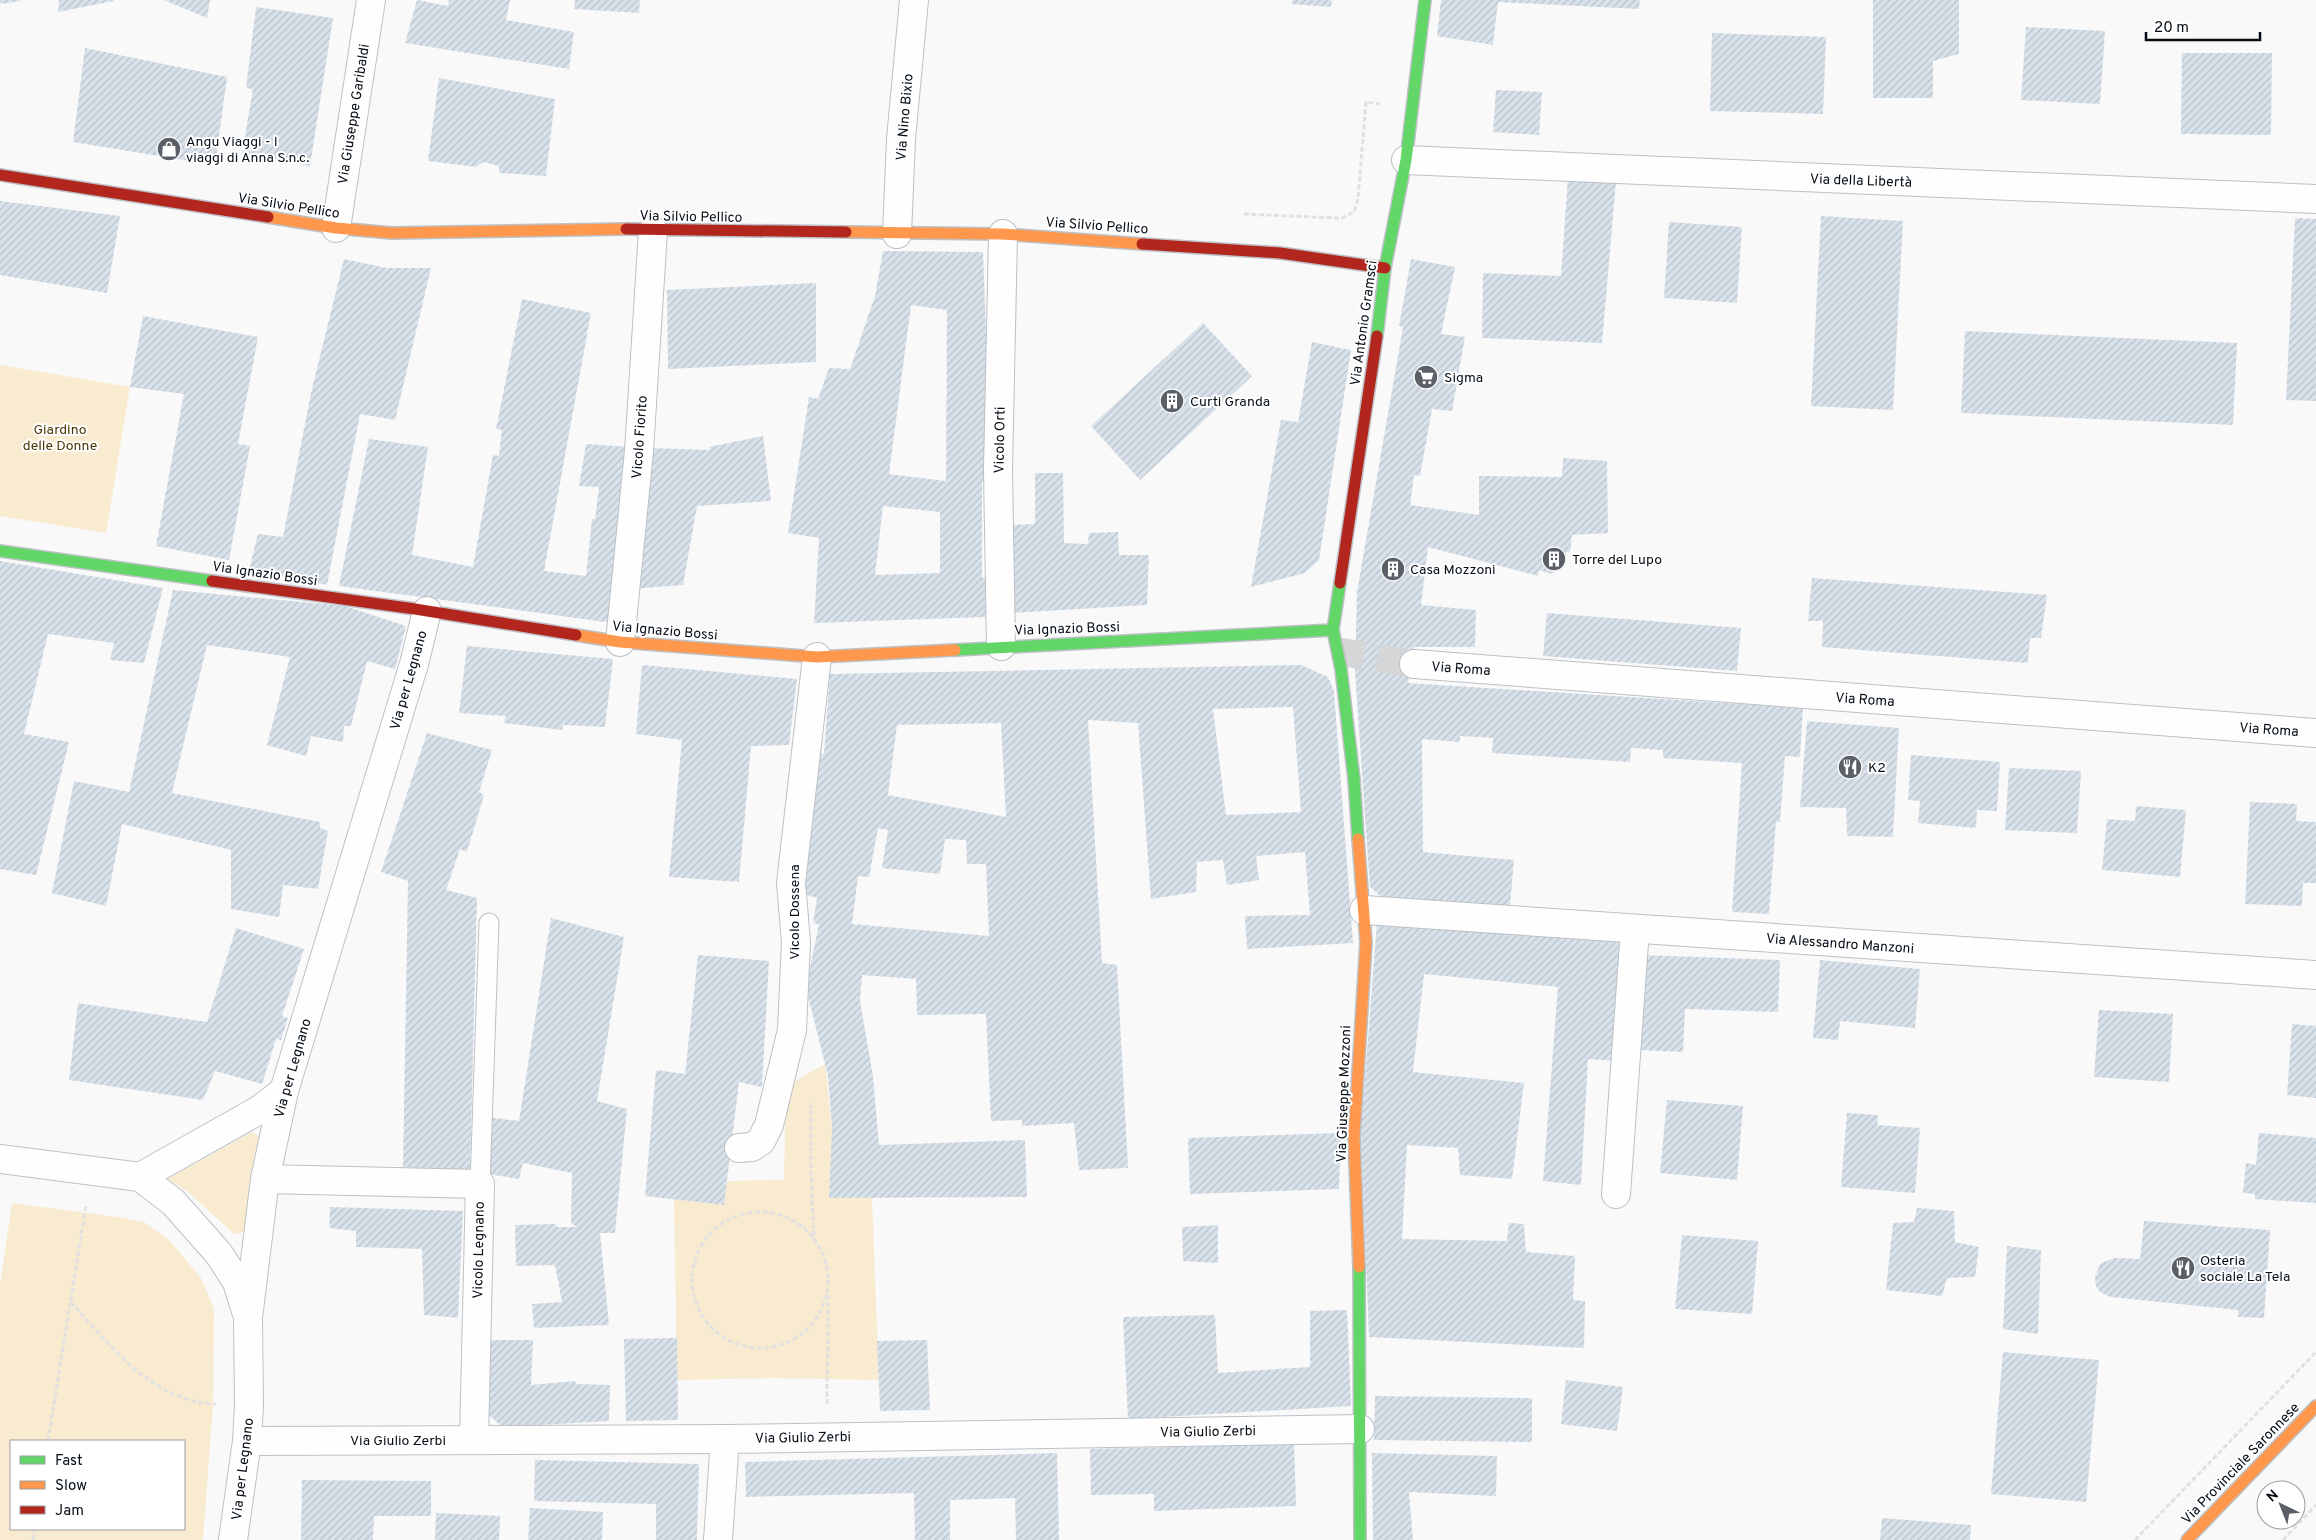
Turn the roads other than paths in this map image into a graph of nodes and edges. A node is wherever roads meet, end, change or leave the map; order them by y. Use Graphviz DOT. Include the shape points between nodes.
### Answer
graph roads {
  1 [pos="371,0"];
  2 [pos="914,0"];
  3 [pos="1425,0"];
  4 [pos="1406,160"];
  5 [pos="0,175"];
  6 [pos="2316,199"];
  7 [pos="336,228"];
  8 [pos="653,231"];
  9 [pos="897,234"];
  10 [pos="1003,234"];
  11 [pos="1385,268"];
  12 [pos="0,551"];
  13 [pos="427,611"];
  14 [pos="1333,630"];
  15 [pos="620,642"];
  16 [pos="1001,646"];
  17 [pos="1336,651"];
  18 [pos="817,657"];
  19 [pos="1414,664"];
  20 [pos="2316,733"];
  21 [pos="1364,910"];
  22 [pos="489,923"];
  23 [pos="1635,929"];
  24 [pos="2316,975"];
  25 [pos="284,1091"];
  26 [pos="740,1148"];
  27 [pos="0,1159"];
  28 [pos="140,1177"];
  29 [pos="265,1179"];
  30 [pos="480,1184"];
  31 [pos="1616,1194"];
  32 [pos="248,1318"];
  33 [pos="2312,1418"];
  34 [pos="1360,1429"];
  35 [pos="725,1439"];
  36 [pos="474,1440"];
  37 [pos="246,1441"];
  38 [pos="233,1540"];
  39 [pos="718,1540"];
  40 [pos="1360,1540"];
  41 [pos="2187,1540"];
  1 -- 7 [label="street, Via Giuseppe Garibaldi"];
  2 -- 9 [label="street, Via Nino Bixio" via="901,139"];
  3 -- 4 [label="street, Via Antonio Gramsci"];
  4 -- 6 [label="street, Via della Libertà"];
  4 -- 11 [label="street, Via Antonio Gramsci"];
  5 -- 7 [label="street, Via Silvio Pellico"];
  7 -- 8 [label="street, Via Silvio Pellico" via="392,233"];
  8 -- 9 [label="street, Via Silvio Pellico"];
  8 -- 15 [label="street, Vicolo Fiorito" via="639,451"];
  9 -- 10 [label="street, Via Silvio Pellico"];
  10 -- 11 [label="street, Via Silvio Pellico" via="1280,253"];
  10 -- 16 [label="street, Vicolo Orti" via="998,470"];
  11 -- 14 [label="street, Via Antonio Gramsci"];
  12 -- 13 [label="street, Via Ignazio Bossi"];
  13 -- 15 [label="street, Via Ignazio Bossi"];
  13 -- 25 [label="street, Via per Legnano" via="414,664"];
  14 -- 16 [label="street, Via Ignazio Bossi"];
  14 -- 17 [label="street, Via Antonio Gramsci"];
  15 -- 18 [label="street, Via Ignazio Bossi"];
  16 -- 18 [label="street, Via Ignazio Bossi"];
  17 -- 21 [label="street, Via Giuseppe Mozzoni" via="1354,779"];
  18 -- 26 [label="street, Vicolo Dossena" via="792,883 796,942 792,1030 769,1125 761,1141 752,1147"];
  19 -- 20 [label="street, Via Roma"];
  21 -- 23 [label="street, Via Alessandro Manzoni"];
  21 -- 34 [label="street, Via Giuseppe Mozzoni" via="1366,942 1354,1137"];
  22 -- 30 [label="lane"];
  23 -- 24 [label="street, Via Alessandro Manzoni"];
  23 -- 31 [label="street"];
  25 -- 28 [label="street" via="259,1110"];
  25 -- 29 [label="street, Via per Legnano"];
  27 -- 28 [label="street"];
  28 -- 32 [label="street" via="173,1202 220,1254 237,1282"];
  29 -- 30 [label="street, Vicolo Legnano"];
  29 -- 32 [label="street, Via per Legnano"];
  30 -- 36 [label="street, Vicolo Legnano"];
  32 -- 37 [label="street, Via per Legnano"];
  33 -- 41 [label="street, Via Provinciale Saronnese"];
  34 -- 35 [label="street, Via Giulio Zerbi"];
  34 -- 40 [label="street, Via Giuseppe Mozzoni"];
  35 -- 36 [label="street, Via Giulio Zerbi"];
  35 -- 39 [label="street"];
  36 -- 37 [label="street, Via Giulio Zerbi"];
  37 -- 38 [label="street, Via per Legnano"];
}
